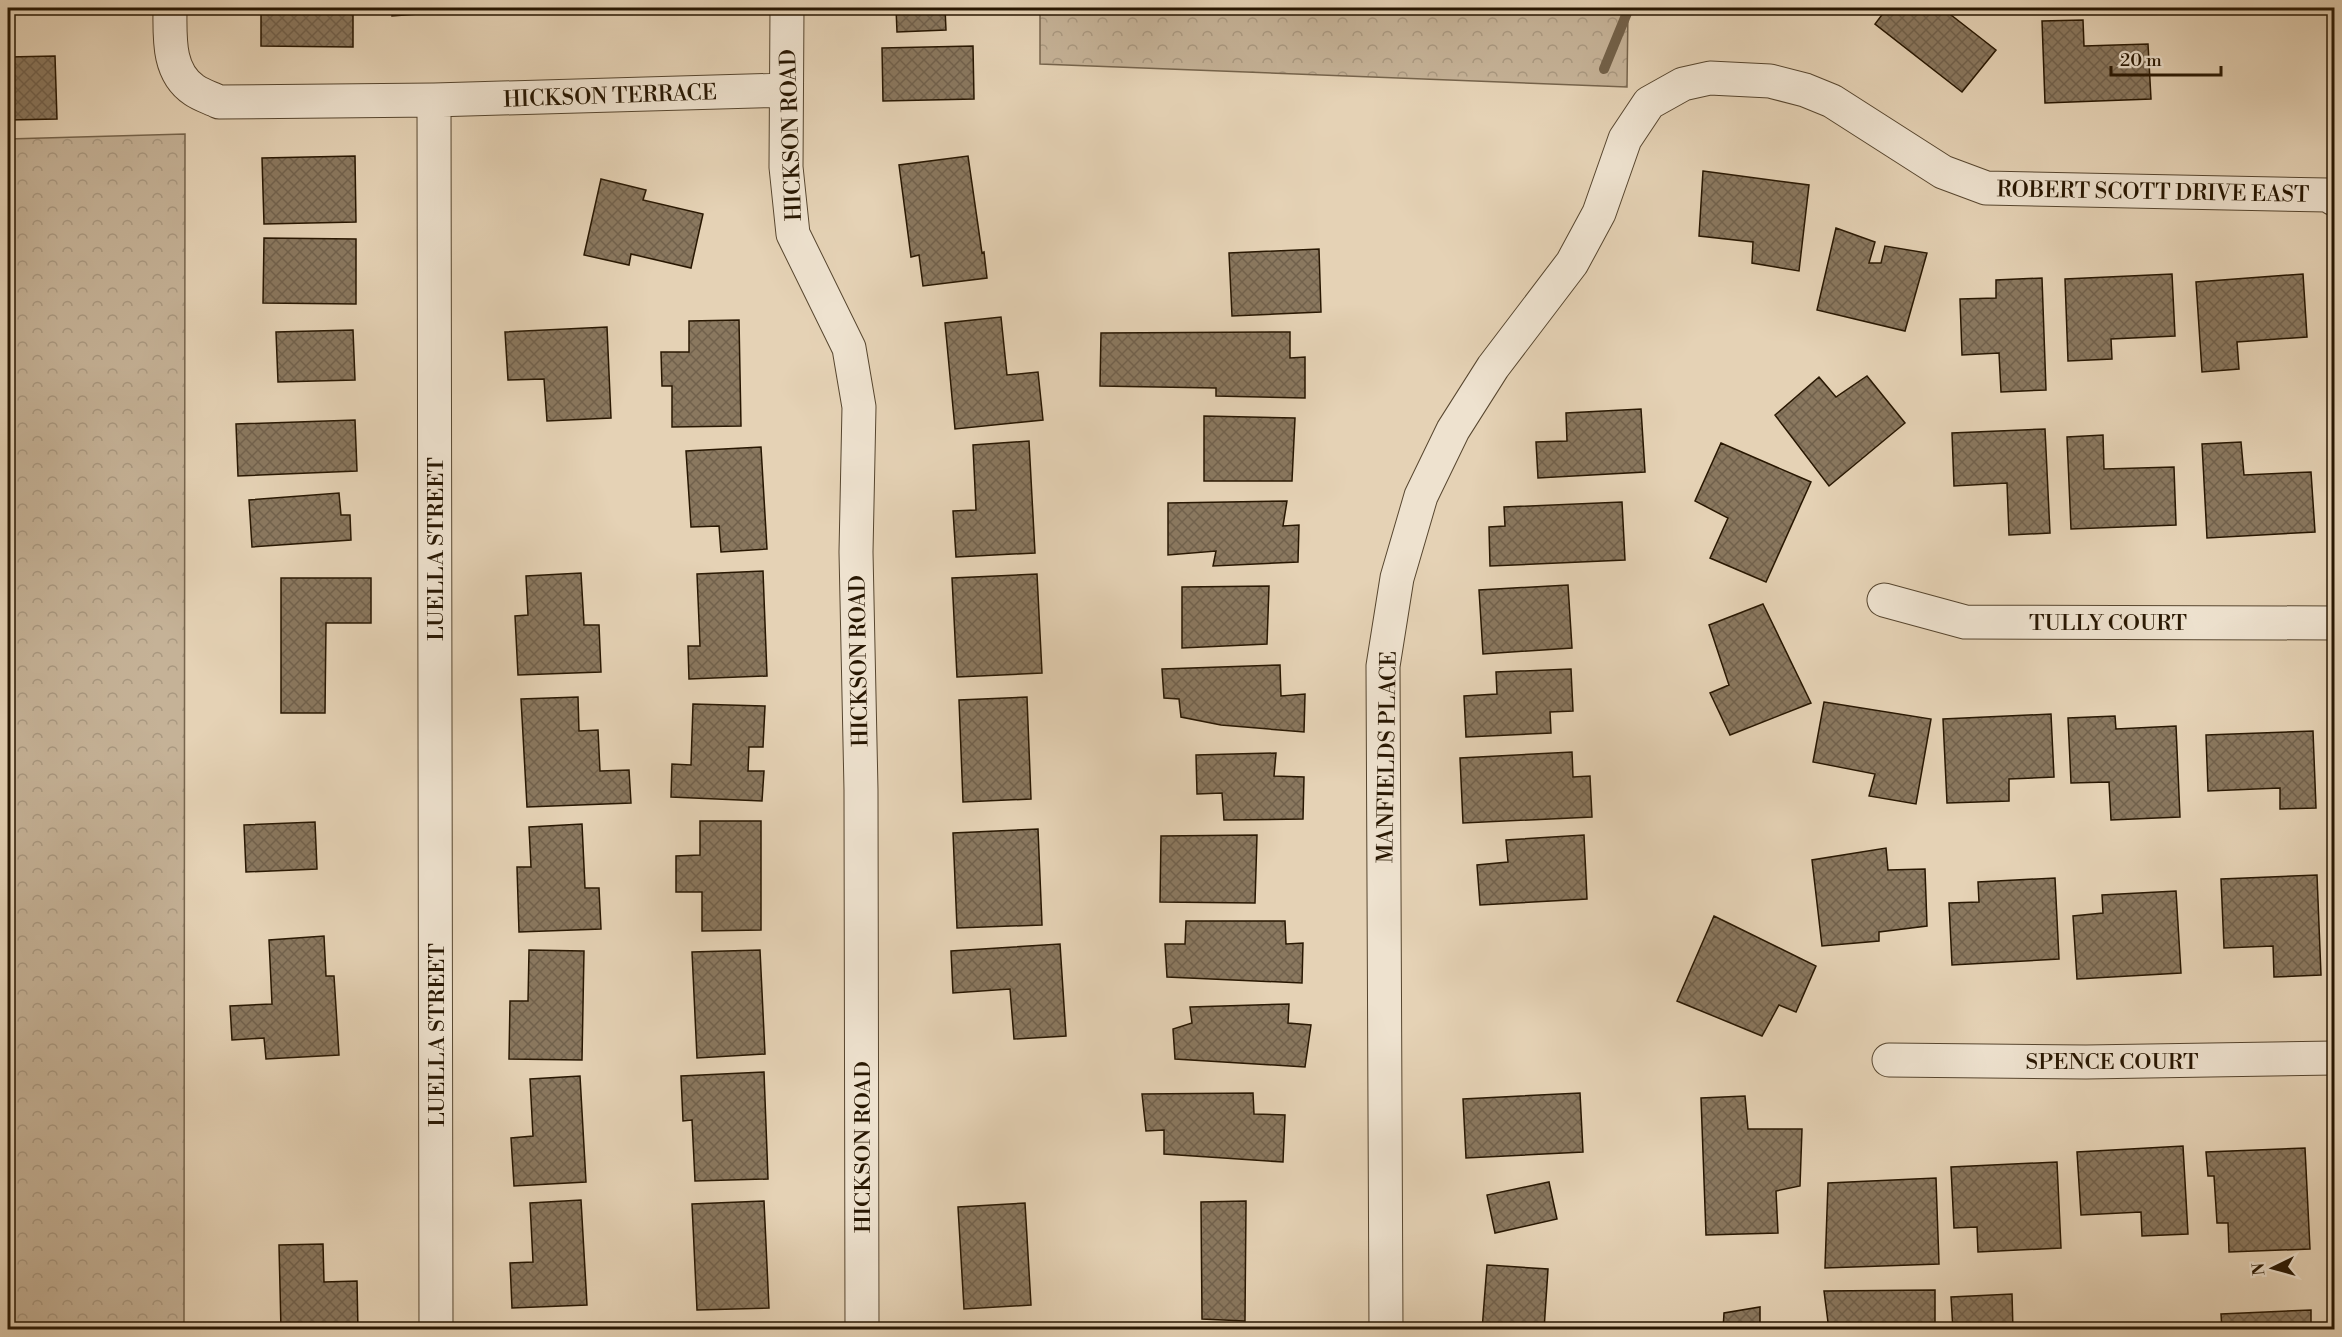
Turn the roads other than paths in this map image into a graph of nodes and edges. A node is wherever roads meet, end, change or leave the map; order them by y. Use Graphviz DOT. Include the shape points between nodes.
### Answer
graph roads {
  1 [pos="170,8"];
  2 [pos="787,8"];
  3 [pos="1710,78"];
  4 [pos="786,90"];
  5 [pos="434,100"];
  6 [pos="2334,199"];
  7 [pos="1884,600"];
  8 [pos="2334,622"];
  9 [pos="2334,1058"];
  10 [pos="1889,1060"];
  11 [pos="436,1329"];
  12 [pos="862,1329"];
  13 [pos="1386,1329"];
  1 -- 5 [label="street" via="173,60 180,77 194,90 219,102"];
  2 -- 4 [label="street, HICKSON ROAD"];
  3 -- 6 [label="street, ROBERT SCOTT DRIVE EAST" via="1770,81 1805,90 1832,101 1943,172 1986,188 2327,195"];
  3 -- 13 [label="street, MANFIELDS PLACE" via="1683,84 1649,103 1625,139 1599,213 1572,263 1493,367 1453,430 1421,496 1397,578 1383,666"];
  4 -- 5 [label="street, HICKSON TERRACE"];
  4 -- 12 [label="street, HICKSON ROAD" via="786,167 793,234 849,348 859,407 856,552 861,790"];
  5 -- 11 [label="street, LUELLA STREET"];
  7 -- 8 [label="street, TULLY COURT" via="1965,622"];
  9 -- 10 [label="street, SPENCE COURT"];
}
